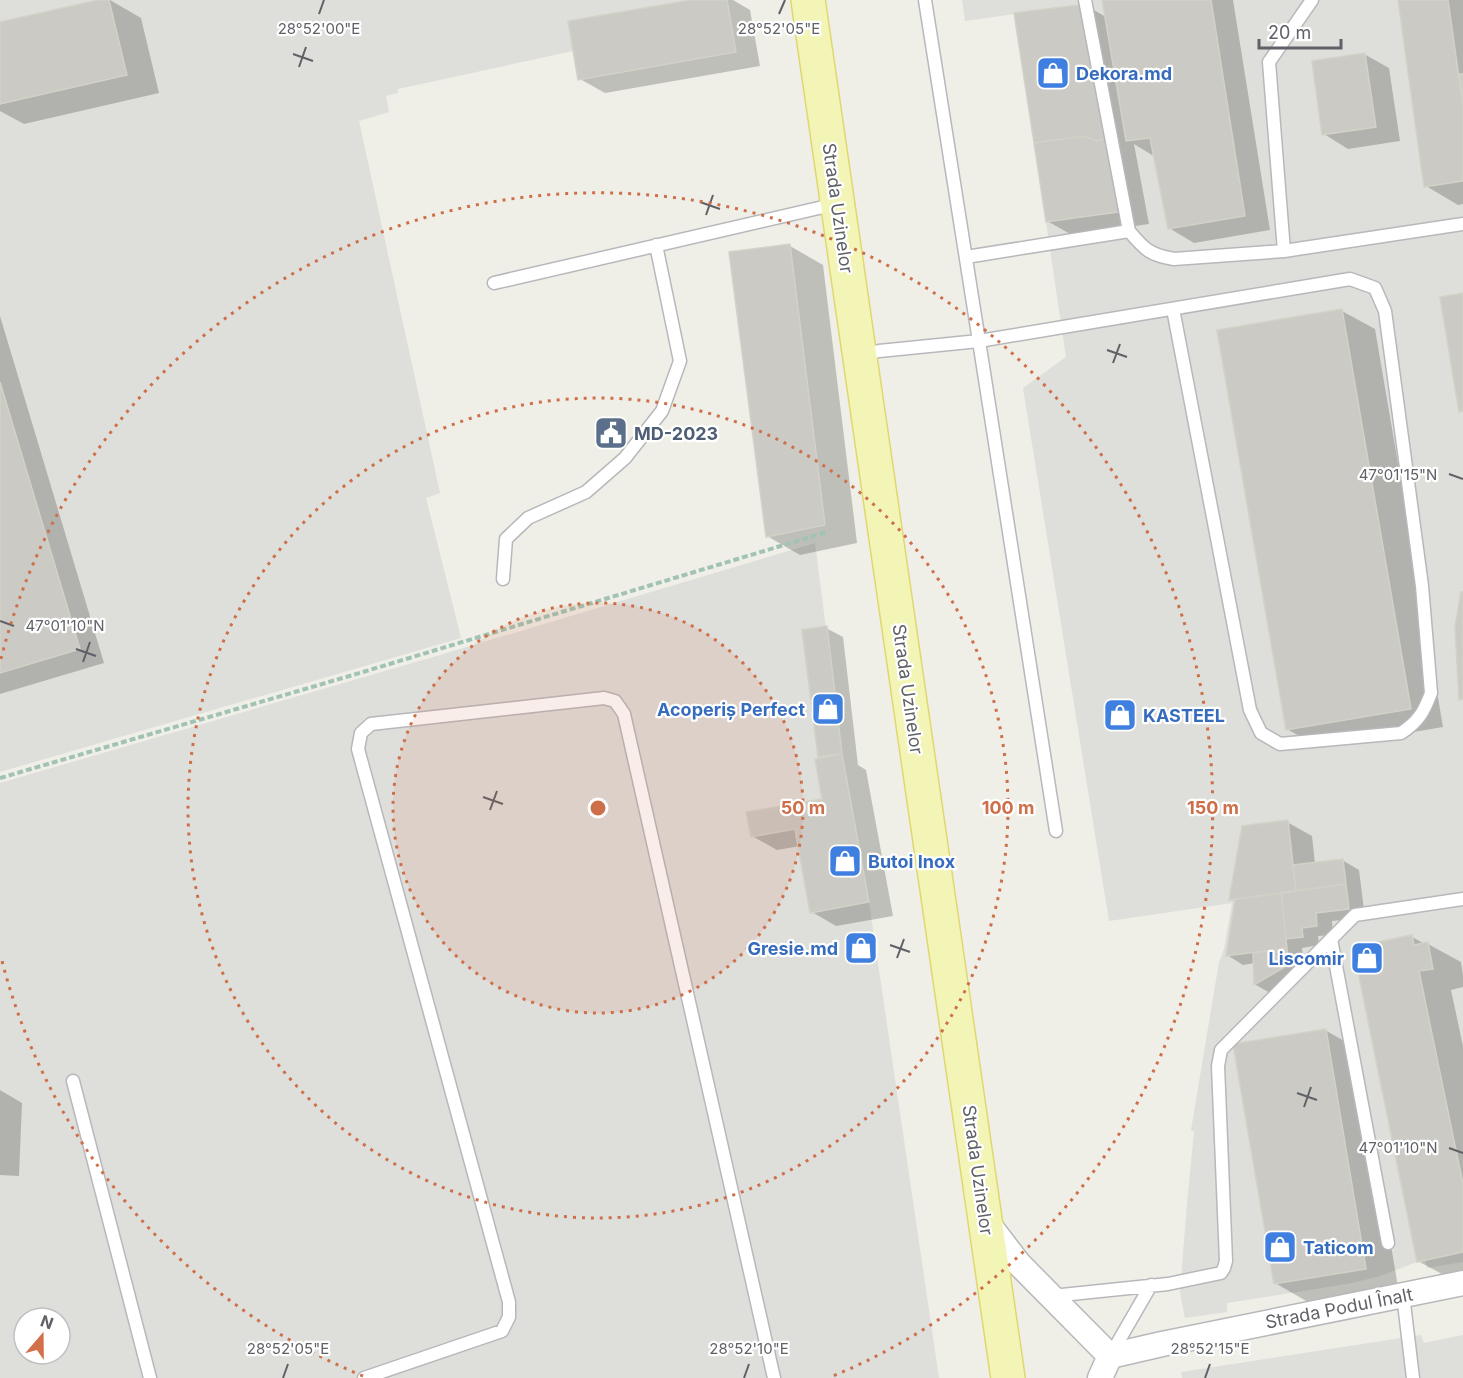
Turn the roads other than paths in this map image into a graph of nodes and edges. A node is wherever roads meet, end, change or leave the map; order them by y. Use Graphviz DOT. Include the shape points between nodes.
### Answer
graph roads {
  1 [pos="808,0"];
  2 [pos="925,0"];
  3 [pos="1085,0"];
  4 [pos="1312,0"];
  5 [pos="837,203"];
  6 [pos="1463,224"];
  7 [pos="1129,231"];
  8 [pos="656,245"];
  9 [pos="1284,251"];
  10 [pos="966,257"];
  11 [pos="494,283"];
  12 [pos="1173,309"];
  13 [pos="979,341"];
  14 [pos="859,355"];
  15 [pos="503,579"];
  16 [pos="1056,831"];
  17 [pos="1463,899"];
  18 [pos="1331,939"];
  19 [pos="73,1081"];
  20 [pos="984,1218"];
  21 [pos="1388,1243"];
  22 [pos="1463,1283"];
  23 [pos="1151,1285"];
  24 [pos="1403,1295"];
  25 [pos="1050,1296"];
  26 [pos="1105,1367"];
  27 [pos="150,1378"];
  28 [pos="364,1378"];
  29 [pos="774,1378"];
  30 [pos="1008,1378"];
  31 [pos="1413,1378"];
  1 -- 5 [label="main road, Strada Uzinelor"];
  2 -- 10 [label="lane"];
  3 -- 7 [label="lane"];
  4 -- 9 [label="lane" via="1269,62"];
  5 -- 8 [label="lane"];
  5 -- 14 [label="main road, Strada Uzinelor"];
  6 -- 9 [label="lane"];
  7 -- 9 [label="lane" via="1156,256 1174,259"];
  7 -- 10 [label="lane"];
  8 -- 11 [label="lane"];
  8 -- 15 [label="lane" via="680,361 662,411 625,458 586,492 528,518 506,539"];
  10 -- 13 [label="lane"];
  12 -- 12 [label="lane" via="1250,710 1261,732 1280,744 1401,733 1413,726 1431,693 1422,585 1385,310 1375,288 1350,279"];
  12 -- 13 [label="lane"];
  13 -- 14 [label="lane"];
  13 -- 16 [label="lane"];
  14 -- 20 [label="main road, Strada Uzinelor"];
  17 -- 18 [label="lane" via="1355,915"];
  18 -- 21 [label="lane"];
  18 -- 23 [label="lane" via="1221,1050 1218,1066 1224,1268 1215,1275"];
  19 -- 27 [label="lane"];
  20 -- 25 [label="street" via="1018,1264"];
  20 -- 30 [label="main road, Strada Uzinelor"];
  22 -- 24 [label="street, Strada Podul Înalt"];
  23 -- 25 [label="lane"];
  23 -- 26 [label="lane"];
  24 -- 26 [label="street, Strada Podul Înalt" via="1162,1344"];
  24 -- 31 [label="lane"];
  25 -- 26 [label="street"];
  28 -- 29 [label="lane" via="502,1331 510,1317 358,749 361,733 371,724 604,698 615,701 624,714"];
}
